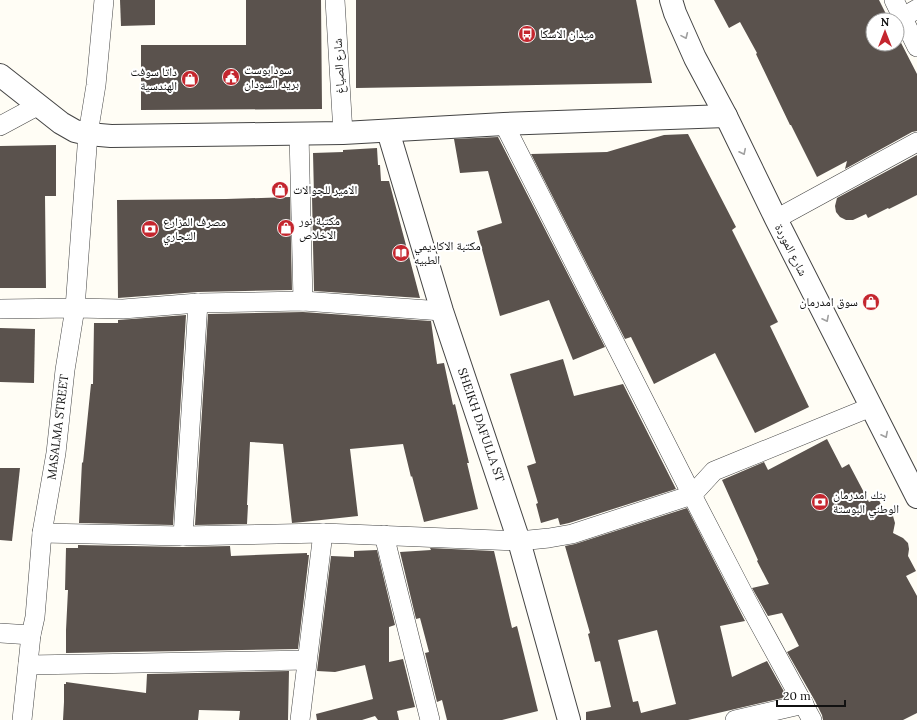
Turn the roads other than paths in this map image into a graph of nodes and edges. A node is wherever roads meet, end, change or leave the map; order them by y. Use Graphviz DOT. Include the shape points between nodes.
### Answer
graph roads {
  1 [pos="104,0"];
  2 [pos="335,0"];
  3 [pos="671,0"];
  4 [pos="894,0"];
  5 [pos="910,13"];
  6 [pos="917,47"];
  7 [pos="0,75"];
  8 [pos="39,105"];
  9 [pos="726,116"];
  10 [pos="504,124"];
  11 [pos="0,126"];
  12 [pos="388,131"];
  13 [pos="299,133"];
  14 [pos="343,133"];
  15 [pos="88,134"];
  16 [pos="917,142"];
  17 [pos="776,219"];
  18 [pos="303,301"];
  19 [pos="198,303"];
  20 [pos="75,308"];
  21 [pos="0,309"];
  22 [pos="442,311"];
  23 [pos="871,407"];
  24 [pos="692,495"];
  25 [pos="917,497"];
  26 [pos="323,533"];
  27 [pos="42,534"];
  28 [pos="384,535"];
  29 [pos="183,536"];
  30 [pos="519,541"];
  31 [pos="0,633"];
  32 [pos="31,635"];
  33 [pos="307,660"];
  34 [pos="28,665"];
  35 [pos="808,712"];
  36 [pos="22,720"];
  37 [pos="300,720"];
  38 [pos="430,720"];
  39 [pos="569,720"];
  40 [pos="735,720"];
  1 -- 15 [label="street, MASALMA STREET" via="96,85"];
  2 -- 14 [label="street, شارع الصياغ"];
  3 -- 9 [label="street, شارع الموردة, one-way" via="695,58"];
  4 -- 5 [label="street"];
  5 -- 6 [label="street"];
  7 -- 8 [label="street"];
  8 -- 11 [label="street"];
  8 -- 15 [label="street" via="61,123 75,131"];
  9 -- 10 [label="street"];
  9 -- 17 [label="street, شارع الموردة, one-way"];
  10 -- 12 [label="street"];
  10 -- 24 [label="street"];
  12 -- 14 [label="street"];
  12 -- 22 [label="street, SHEIKH DAFULLA ST"];
  13 -- 14 [label="street"];
  13 -- 15 [label="street" via="111,136"];
  13 -- 18 [label="street"];
  15 -- 20 [label="street, MASALMA STREET"];
  16 -- 17 [label="street"];
  17 -- 23 [label="street, شارع الموردة, one-way"];
  18 -- 19 [label="street"];
  18 -- 22 [label="street"];
  19 -- 20 [label="street" via="122,309"];
  19 -- 29 [label="street"];
  20 -- 21 [label="street"];
  20 -- 27 [label="street, MASALMA STREET" via="56,453"];
  22 -- 30 [label="street, SHEIKH DAFULLA ST"];
  23 -- 24 [label="street" via="714,471"];
  23 -- 25 [label="street, شارع الموردة, one-way"];
  24 -- 30 [label="street" via="572,534"];
  24 -- 35 [label="street"];
  26 -- 28 [label="street"];
  26 -- 29 [label="street"];
  26 -- 33 [label="street"];
  27 -- 29 [label="street"];
  27 -- 32 [label="street, MASALMA STREET" via="35,617"];
  28 -- 30 [label="street"];
  28 -- 38 [label="street"];
  30 -- 39 [label="street, SHEIKH DAFULLA ST"];
  31 -- 32 [label="street"];
  32 -- 34 [label="street, MASALMA STREET"];
  33 -- 34 [label="street"];
  33 -- 37 [label="street"];
  34 -- 36 [label="street, MASALMA STREET"];
  35 -- 40 [label="street"];
}
